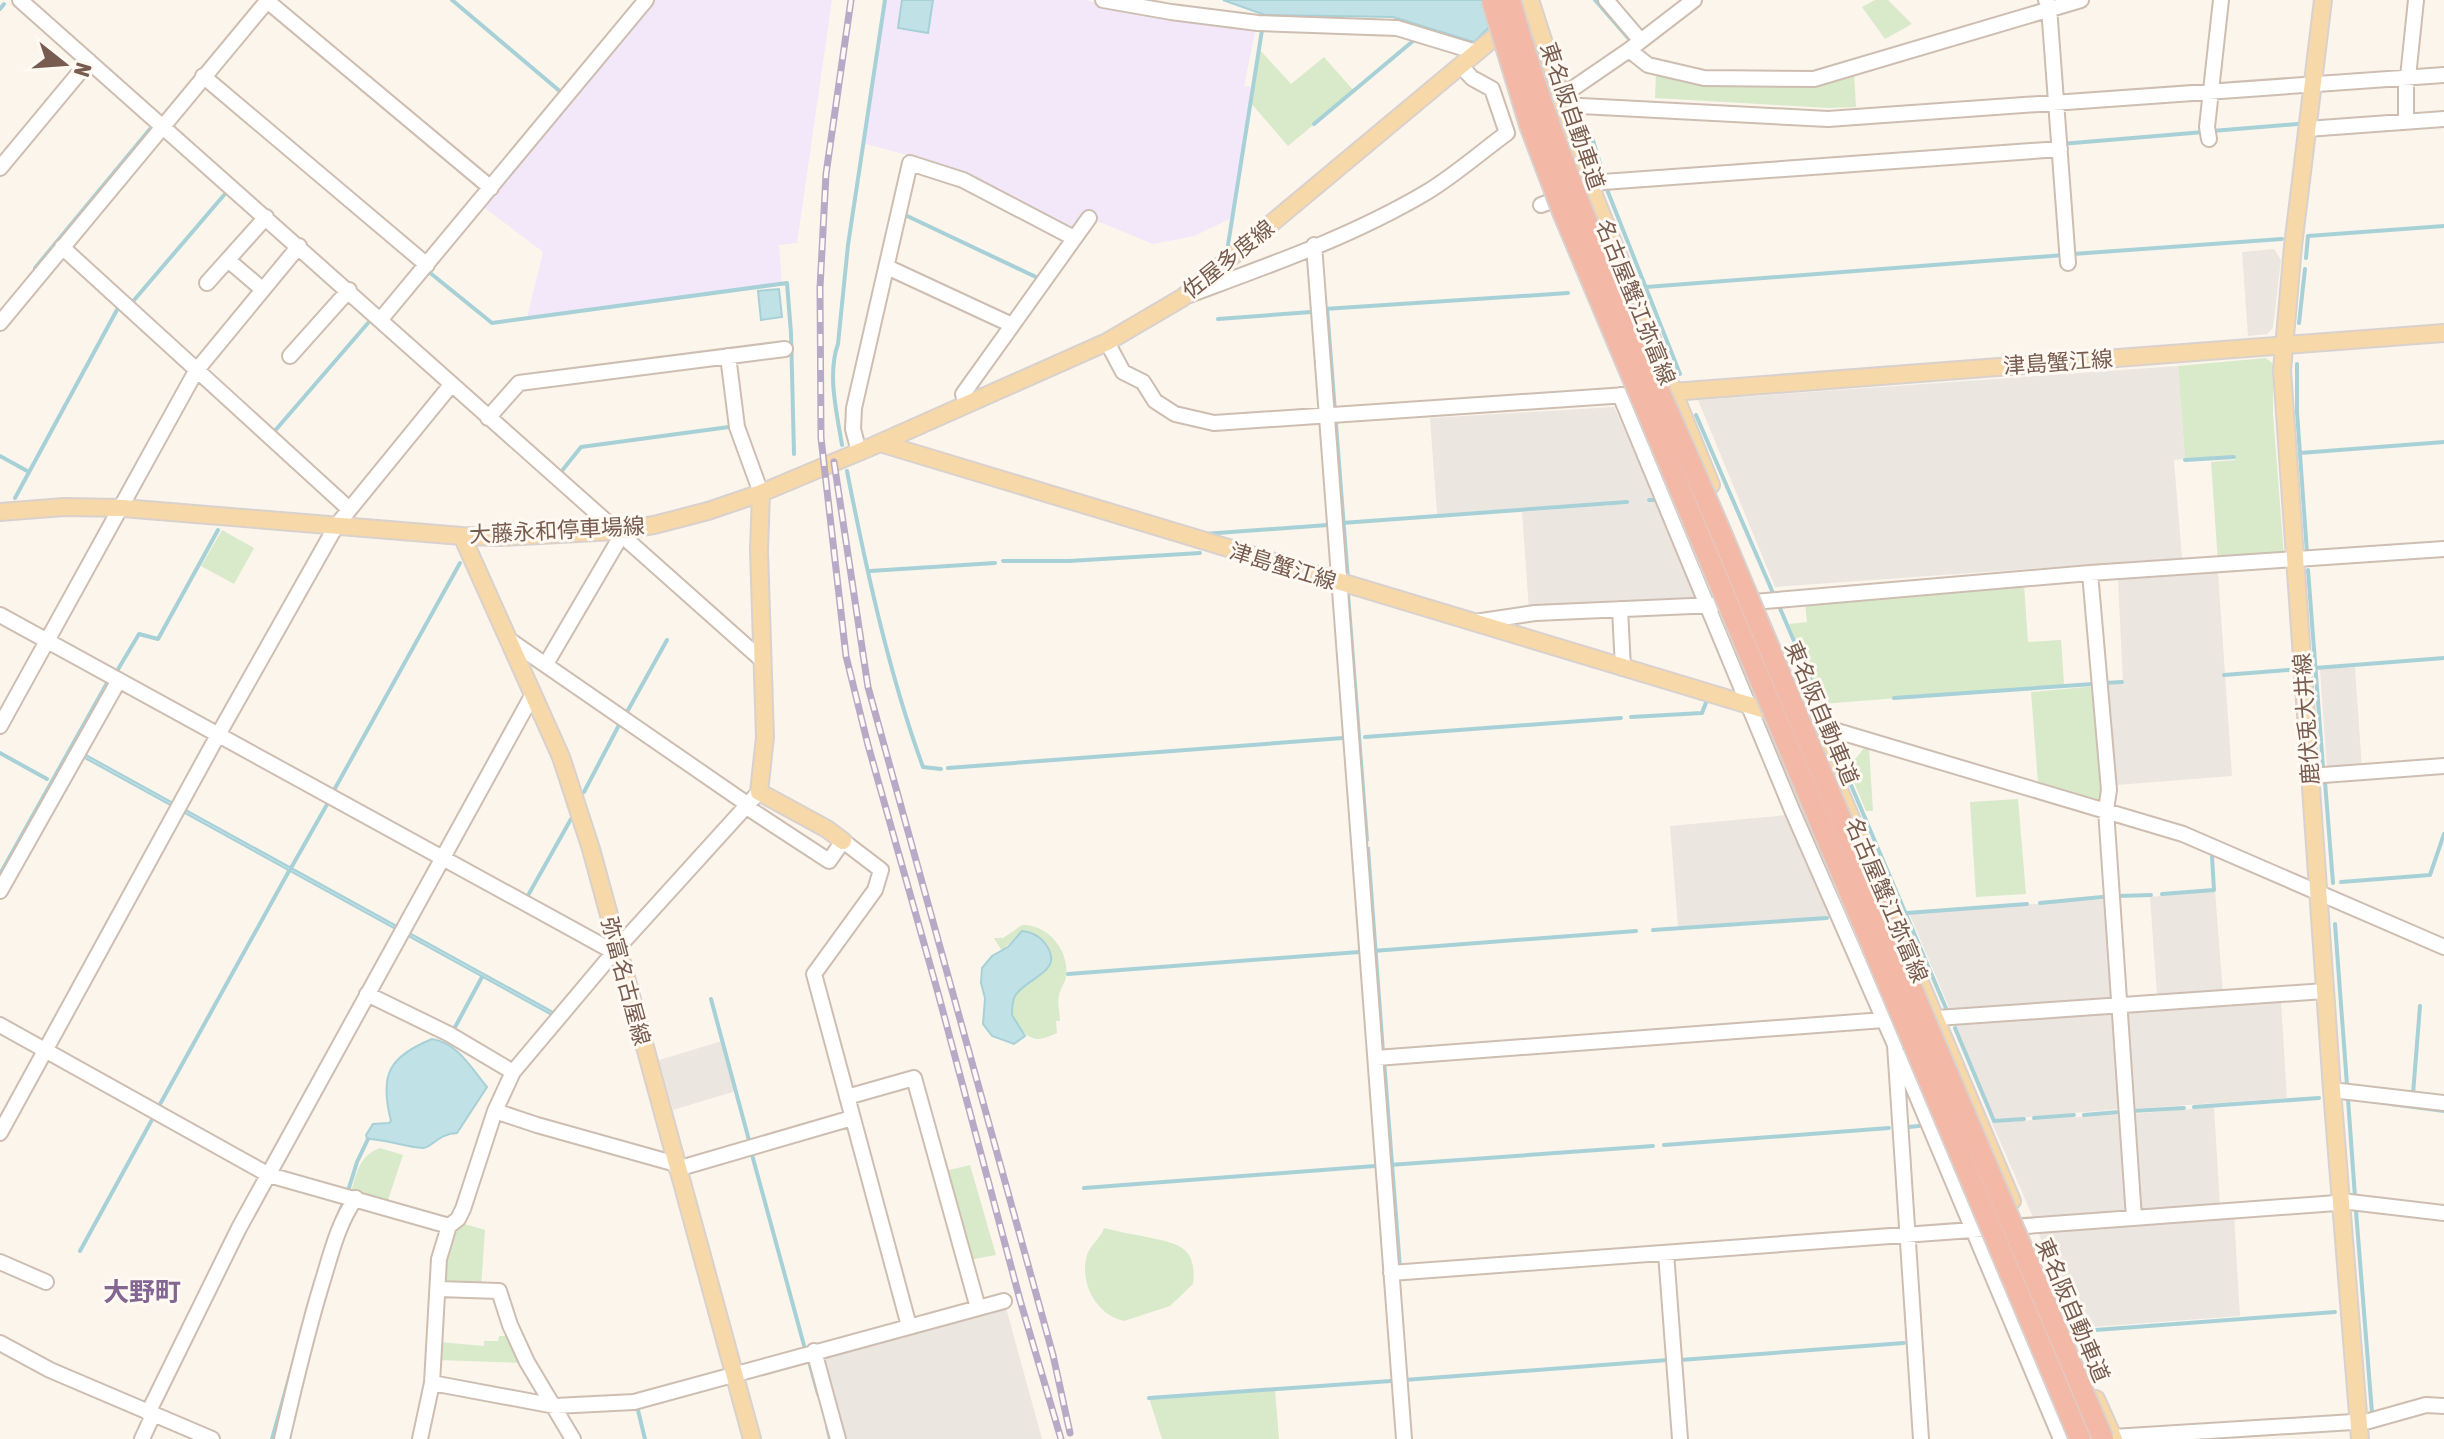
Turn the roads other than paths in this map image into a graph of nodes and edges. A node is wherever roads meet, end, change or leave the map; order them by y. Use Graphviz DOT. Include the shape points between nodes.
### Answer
graph roads {
  1 [pos="20,0"];
  2 [pos="267,0"];
  3 [pos="1103,0"];
  4 [pos="1492,0"];
  5 [pos="1510,0"];
  6 [pos="1606,0"];
  7 [pos="1694,0"];
  8 [pos="2081,0"];
  9 [pos="2221,0"];
  10 [pos="2323,0"];
  11 [pos="2416,0"];
  12 [pos="1534,2"];
  13 [pos="639,3"];
  14 [pos="2047,4"];
  15 [pos="1635,45"];
  16 [pos="1476,52"];
  17 [pos="89,61"];
  18 [pos="1461,66"];
  19 [pos="2444,75"];
  20 [pos="203,76"];
  21 [pos="2407,77"];
  22 [pos="2313,85"];
  23 [pos="2211,92"];
  24 [pos="1560,101"];
  25 [pos="2056,102"];
  26 [pos="2406,117"];
  27 [pos="2444,119"];
  28 [pos="163,126"];
  29 [pos="2307,129"];
  30 [pos="2208,133"];
  31 [pos="2060,144"];
  32 [pos="0,168"];
  33 [pos="491,188"];
  34 [pos="1591,188"];
  35 [pos="1541,205"];
  36 [pos="266,217"];
  37 [pos="1089,218"];
  38 [pos="1074,238"];
  39 [pos="1314,245"];
  40 [pos="299,246"];
  41 [pos="62,247"];
  42 [pos="2068,258"];
  43 [pos="228,260"];
  44 [pos="427,265"];
  45 [pos="887,267"];
  46 [pos="207,283"];
  47 [pos="262,289"];
  48 [pos="349,290"];
  49 [pos="1182,298"];
  50 [pos="381,319"];
  51 [pos="0,323"];
  52 [pos="1012,325"];
  53 [pos="2444,333"];
  54 [pos="1107,342"];
  55 [pos="2283,344"];
  56 [pos="785,349"];
  57 [pos="290,356"];
  58 [pos="728,356"];
  59 [pos="196,371"];
  60 [pos="451,385"];
  61 [pos="1672,392"];
  62 [pos="1620,395"];
  63 [pos="966,405"];
  64 [pos="1332,415"];
  65 [pos="488,418"];
  66 [pos="880,443"];
  67 [pos="859,452"];
  68 [pos="761,493"];
  69 [pos="122,508"];
  70 [pos="349,509"];
  71 [pos="0,512"];
  72 [pos="336,526"];
  73 [pos="618,534"];
  74 [pos="462,536"];
  75 [pos="2444,549"];
  76 [pos="2295,561"];
  77 [pos="2090,573"];
  78 [pos="1339,583"];
  79 [pos="1759,601"];
  80 [pos="1708,605"];
  81 [pos="1620,609"];
  82 [pos="0,615"];
  83 [pos="1470,623"];
  84 [pos="508,639"];
  85 [pos="47,641"];
  86 [pos="762,660"];
  87 [pos="546,664"];
  88 [pos="1623,668"];
  89 [pos="115,678"];
  90 [pos="533,694"];
  91 [pos="1751,706"];
  92 [pos="1810,723"];
  93 [pos="0,726"];
  94 [pos="218,735"];
  95 [pos="2444,766"];
  96 [pos="2310,776"];
  97 [pos="750,801"];
  98 [pos="2106,810"];
  99 [pos="843,841"];
  100 [pos="442,859"];
  101 [pos="0,891"];
  102 [pos="2318,892"];
  103 [pos="2444,947"];
  104 [pos="615,950"];
  105 [pos="2325,991"];
  106 [pos="367,994"];
  107 [pos="2118,1006"];
  108 [pos="1937,1018"];
  109 [pos="1884,1020"];
  110 [pos="0,1025"];
  111 [pos="1895,1045"];
  112 [pos="46,1050"];
  113 [pos="1376,1058"];
  114 [pos="513,1072"];
  115 [pos="2332,1090"];
  116 [pos="847,1097"];
  117 [pos="2444,1103"];
  118 [pos="495,1111"];
  119 [pos="852,1118"];
  120 [pos="0,1133"];
  121 [pos="677,1167"];
  122 [pos="269,1175"];
  123 [pos="356,1198"];
  124 [pos="2342,1204"];
  125 [pos="2444,1213"];
  126 [pos="2134,1218"];
  127 [pos="449,1226"];
  128 [pos="2022,1226"];
  129 [pos="1972,1230"];
  130 [pos="1907,1235"];
  131 [pos="1666,1253"];
  132 [pos="0,1262"];
  133 [pos="1391,1273"];
  134 [pos="46,1282"];
  135 [pos="438,1289"];
  136 [pos="1004,1301"];
  137 [pos="978,1308"];
  138 [pos="909,1326"];
  139 [pos="0,1343"];
  140 [pos="814,1351"];
  141 [pos="734,1373"];
  142 [pos="432,1383"];
  143 [pos="555,1406"];
  144 [pos="2444,1406"];
  145 [pos="151,1414"];
  146 [pos="2357,1420"];
  147 [pos="2110,1438"];
  148 [pos="142,1439"];
  149 [pos="212,1439"];
  150 [pos="282,1439"];
  151 [pos="420,1439"];
  152 [pos="573,1439"];
  153 [pos="752,1439"];
  154 [pos="838,1439"];
  155 [pos="1404,1439"];
  156 [pos="1680,1439"];
  157 [pos="1921,1439"];
  158 [pos="2061,1439"];
  159 [pos="2080,1439"];
  160 [pos="2360,1439"];
  1 -- 17 [label="street"];
  2 -- 20 [label="street"];
  2 -- 33 [label="street"];
  3 -- 16 [label="street" via="1258,23 1397,28"];
  4 -- 159 [label="highway, 東名阪自動車道, bridge" via="1563,212"];
  5 -- 147 [label="highway, 東名阪自動車道, bridge" via="1578,204"];
  6 -- 15 [label="street"];
  7 -- 15 [label="street"];
  8 -- 14 [label="street"];
  9 -- 23 [label="street"];
  10 -- 22 [label="main road, 鹿伏兎大井線"];
  11 -- 21 [label="street"];
  12 -- 16 [label="main road, 佐屋多度線"];
  12 -- 24 [label="main road, 名古屋蟹江弥富線"];
  13 -- 33 [label="street"];
  14 -- 15 [label="street" via="1814,79 1704,78 1648,65"];
  14 -- 25 [label="street"];
  15 -- 24 [label="street"];
  16 -- 18 [label="main road, 佐屋多度線"];
  17 -- 28 [label="street"];
  17 -- 32 [label="street"];
  18 -- 39 [label="street" via="1492,89 1507,133 1429,190"];
  18 -- 49 [label="main road, 佐屋多度線"];
  19 -- 21 [label="street"];
  20 -- 28 [label="street"];
  20 -- 44 [label="street"];
  21 -- 22 [label="street"];
  21 -- 26 [label="street"];
  22 -- 23 [label="street"];
  22 -- 29 [label="main road, 鹿伏兎大井線"];
  23 -- 25 [label="street"];
  23 -- 30 [label="street"];
  24 -- 25 [label="street" via="1828,119"];
  24 -- 34 [label="main road, 名古屋蟹江弥富線"];
  25 -- 31 [label="street"];
  26 -- 27 [label="street"];
  26 -- 29 [label="street"];
  28 -- 36 [label="street"];
  28 -- 41 [label="street"];
  29 -- 55 [label="main road, 鹿伏兎大井線"];
  31 -- 34 [label="street" via="1603,182"];
  31 -- 42 [label="street"];
  33 -- 44 [label="street"];
  34 -- 35 [label="street"];
  34 -- 61 [label="main road, 名古屋蟹江弥富線"];
  36 -- 40 [label="street"];
  36 -- 43 [label="street"];
  37 -- 38 [label="street"];
  38 -- 45 [label="street" via="963,180 910,163"];
  38 -- 52 [label="street"];
  39 -- 49 [label="street"];
  39 -- 64 [label="street"];
  40 -- 47 [label="street"];
  40 -- 48 [label="street"];
  41 -- 51 [label="street"];
  41 -- 59 [label="street"];
  43 -- 46 [label="street"];
  43 -- 47 [label="street"];
  44 -- 50 [label="street"];
  45 -- 52 [label="street"];
  45 -- 67 [label="street" via="854,408"];
  47 -- 59 [label="street"];
  48 -- 50 [label="street"];
  48 -- 57 [label="street"];
  49 -- 54 [label="main road, 佐屋多度線"];
  50 -- 60 [label="street"];
  52 -- 63 [label="street" via="963,394"];
  53 -- 55 [label="main road, 津島蟹江線"];
  54 -- 63 [label="main road, 佐屋多度線"];
  54 -- 64 [label="street" via="1123,372 1143,382 1155,401 1175,414 1214,423"];
  55 -- 61 [label="main road, 津島蟹江線"];
  55 -- 76 [label="main road, 鹿伏兎大井線"];
  56 -- 58 [label="street"];
  58 -- 65 [label="street" via="519,383"];
  58 -- 68 [label="street" via="737,427"];
  59 -- 69 [label="street"];
  59 -- 70 [label="street"];
  60 -- 65 [label="street"];
  60 -- 70 [label="street"];
  61 -- 62 [label="street"];
  61 -- 79 [label="main road, 名古屋蟹江弥富線"];
  62 -- 64 [label="street"];
  62 -- 80 [label="street"];
  63 -- 66 [label="main road, 佐屋多度線"];
  64 -- 78 [label="street"];
  65 -- 73 [label="street"];
  66 -- 67 [label="main road"];
  66 -- 78 [label="main road, 津島蟹江線"];
  67 -- 68 [label="main road"];
  68 -- 73 [label="main road, 大藤永和停車場線"];
  68 -- 86 [label="main road"];
  69 -- 71 [label="main road, 大藤永和停車場線"];
  69 -- 72 [label="main road, 大藤永和停車場線"];
  69 -- 85 [label="street"];
  70 -- 72 [label="street"];
  72 -- 74 [label="main road, 大藤永和停車場線"];
  72 -- 94 [label="street"];
  73 -- 74 [label="main road, 大藤永和停車場線"];
  73 -- 86 [label="street"];
  73 -- 87 [label="street"];
  74 -- 84 [label="main road, 弥富名古屋線"];
  75 -- 76 [label="street"];
  76 -- 77 [label="street"];
  76 -- 96 [label="main road, 鹿伏兎大井線"];
  77 -- 79 [label="street"];
  77 -- 98 [label="street" via="2109,790"];
  78 -- 83 [label="main road, 津島蟹江線"];
  78 -- 113 [label="street"];
  79 -- 80 [label="street"];
  79 -- 92 [label="main road, 名古屋蟹江弥富線"];
  80 -- 81 [label="street"];
  80 -- 91 [label="street"];
  81 -- 83 [label="street"];
  81 -- 88 [label="street"];
  82 -- 85 [label="street"];
  83 -- 88 [label="main road, 津島蟹江線"];
  84 -- 87 [label="street"];
  84 -- 90 [label="main road, 弥富名古屋線"];
  85 -- 89 [label="street"];
  85 -- 93 [label="street"];
  86 -- 97 [label="main road" via="765,737"];
  87 -- 97 [label="street"];
  88 -- 91 [label="main road, 津島蟹江線"];
  89 -- 94 [label="street"];
  89 -- 101 [label="street"];
  90 -- 100 [label="street"];
  90 -- 104 [label="main road, 弥富名古屋線" via="561,757 591,849"];
  91 -- 92 [label="main road, 津島蟹江線"];
  91 -- 109 [label="street"];
  92 -- 98 [label="street"];
  92 -- 108 [label="main road, 名古屋蟹江弥富線"];
  94 -- 100 [label="street"];
  94 -- 112 [label="street"];
  95 -- 96 [label="street"];
  96 -- 102 [label="main road, 鹿伏兎大井線"];
  97 -- 99 [label="main road" via="827,829"];
  97 -- 99 [label="street" via="829,861"];
  97 -- 104 [label="street"];
  98 -- 102 [label="street" via="2183,834"];
  98 -- 107 [label="street"];
  99 -- 116 [label="street" via="881,870 875,890 814,974"];
  100 -- 104 [label="street"];
  100 -- 106 [label="street"];
  102 -- 103 [label="street"];
  102 -- 105 [label="main road, 鹿伏兎大井線"];
  104 -- 114 [label="street"];
  104 -- 121 [label="main road, 弥富名古屋線"];
  105 -- 107 [label="street"];
  105 -- 115 [label="main road, 鹿伏兎大井線"];
  106 -- 114 [label="street"];
  106 -- 122 [label="street"];
  107 -- 108 [label="street"];
  107 -- 126 [label="street"];
  108 -- 128 [label="main road, 名古屋蟹江弥富線"];
  109 -- 111 [label="street"];
  109 -- 113 [label="street"];
  110 -- 112 [label="street"];
  111 -- 129 [label="street"];
  111 -- 130 [label="street"];
  112 -- 120 [label="street"];
  112 -- 122 [label="street"];
  113 -- 133 [label="street"];
  114 -- 118 [label="street"];
  115 -- 117 [label="street"];
  115 -- 124 [label="main road, 鹿伏兎大井線"];
  116 -- 119 [label="street"];
  116 -- 137 [label="street" via="914,1078"];
  118 -- 121 [label="street"];
  118 -- 127 [label="street" via="463,1209"];
  119 -- 121 [label="street"];
  119 -- 138 [label="street"];
  121 -- 141 [label="main road, 弥富名古屋線"];
  122 -- 123 [label="street"];
  122 -- 145 [label="street"];
  123 -- 127 [label="street"];
  123 -- 150 [label="street" via="332,1250"];
  124 -- 125 [label="street"];
  124 -- 126 [label="street"];
  124 -- 146 [label="main road, 鹿伏兎大井線"];
  126 -- 128 [label="street"];
  127 -- 135 [label="street" via="439,1259"];
  128 -- 129 [label="street"];
  128 -- 147 [label="main road, 名古屋蟹江弥富線"];
  129 -- 130 [label="street"];
  129 -- 158 [label="street"];
  130 -- 131 [label="street"];
  130 -- 157 [label="street"];
  131 -- 133 [label="street"];
  131 -- 156 [label="street"];
  132 -- 134 [label="street"];
  133 -- 155 [label="street"];
  135 -- 142 [label="street"];
  135 -- 143 [label="street" via="499,1291 527,1362"];
  136 -- 137 [label="street"];
  137 -- 138 [label="street"];
  138 -- 140 [label="street"];
  139 -- 145 [label="street"];
  140 -- 141 [label="street"];
  140 -- 154 [label="street"];
  141 -- 143 [label="street" via="634,1402"];
  141 -- 153 [label="main road, 弥富名古屋線"];
  142 -- 143 [label="street"];
  142 -- 151 [label="street"];
  143 -- 152 [label="street"];
  144 -- 146 [label="street"];
  145 -- 148 [label="street"];
  145 -- 149 [label="street"];
  146 -- 147 [label="street"];
  146 -- 160 [label="main road, 鹿伏兎大井線"];
}
